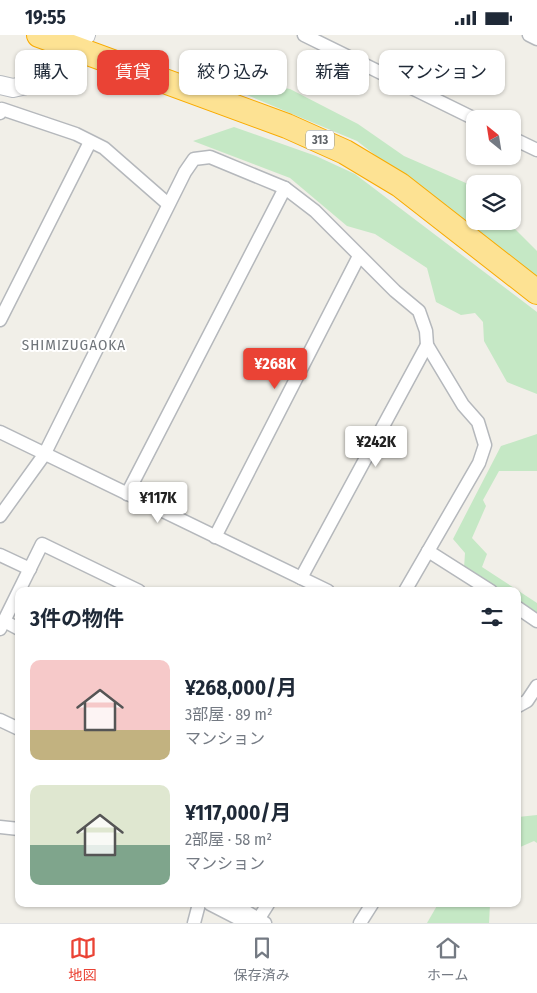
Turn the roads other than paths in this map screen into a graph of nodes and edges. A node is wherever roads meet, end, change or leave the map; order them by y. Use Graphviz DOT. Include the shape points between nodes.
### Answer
graph roads {
  1 [pos="39,35"];
  2 [pos="304,35"];
  3 [pos="529,35"];
  4 [pos="537,39"];
  5 [pos="329,40"];
  6 [pos="78,41"];
  7 [pos="0,85"];
  8 [pos="0,113"];
  9 [pos="466,114"];
  10 [pos="90,142"];
  11 [pos="521,142"];
  12 [pos="537,150"];
  13 [pos="285,188"];
  14 [pos="168,204"];
  15 [pos="360,256"];
  16 [pos="537,292"];
  17 [pos="0,320"];
  18 [pos="427,345"];
  19 [pos="0,432"];
  20 [pos="44,455"];
  21 [pos="128,494"];
  22 [pos="0,516"];
  23 [pos="215,537"];
  24 [pos="428,551"];
  25 [pos="0,555"];
  26 [pos="30,569"];
  27 [pos="300,578"];
  28 [pos="21,587"];
  29 [pos="131,587"];
  30 [pos="319,587"];
  31 [pos="407,587"];
  32 [pos="485,587"];
  33 [pos="15,599"];
  34 [pos="521,610"];
  35 [pos="537,621"];
  36 [pos="2,625"];
  37 [pos="15,628"];
  38 [pos="537,686"];
  39 [pos="521,704"];
  40 [pos="0,719"];
  41 [pos="15,727"];
  42 [pos="0,827"];
  43 [pos="15,829"];
  44 [pos="198,907"];
  45 [pos="218,907"];
  46 [pos="238,907"];
  47 [pos="266,907"];
  48 [pos="370,907"];
  49 [pos="257,922"];
  50 [pos="194,923"];
  51 [pos="360,923"];
  1 -- 6 [label="highway, 313"];
  2 -- 5 [label="street"];
  3 -- 4 [label="street"];
  5 -- 9 [label="street"];
  6 -- 7 [label="street" via="53,60 31,84 13,88"];
  6 -- 16 [label="highway, 313" via="345,152 400,185"];
  8 -- 10 [label="street" via="2,109 76,134"];
  10 -- 14 [label="street" via="104,147"];
  10 -- 17 [label="street"];
  11 -- 12 [label="street"];
  13 -- 14 [label="street" via="210,157 194,159"];
  13 -- 15 [label="street" via="315,211"];
  13 -- 21 [label="street"];
  14 -- 20 [label="street"];
  15 -- 18 [label="street" via="419,311"];
  15 -- 23 [label="street"];
  18 -- 24 [label="street" via="463,405 478,422 485,445 480,463"];
  18 -- 27 [label="street"];
  19 -- 20 [label="street"];
  20 -- 21 [label="street"];
  20 -- 22 [label="street"];
  21 -- 23 [label="street"];
  23 -- 27 [label="street"];
  24 -- 31 [label="street"];
  24 -- 32 [label="street"];
  25 -- 26 [label="street"];
  26 -- 28 [label="street"];
  26 -- 29 [label="street" via="42,544"];
  27 -- 30 [label="street"];
  33 -- 36 [label="street"];
  34 -- 35 [label="street"];
  36 -- 37 [label="street"];
  38 -- 39 [label="street"];
  40 -- 41 [label="street"];
  42 -- 43 [label="street"];
  44 -- 50 [label="street"];
  45 -- 49 [label="street"];
  46 -- 49 [label="street"];
  47 -- 49 [label="street"];
  48 -- 51 [label="street"];
}
